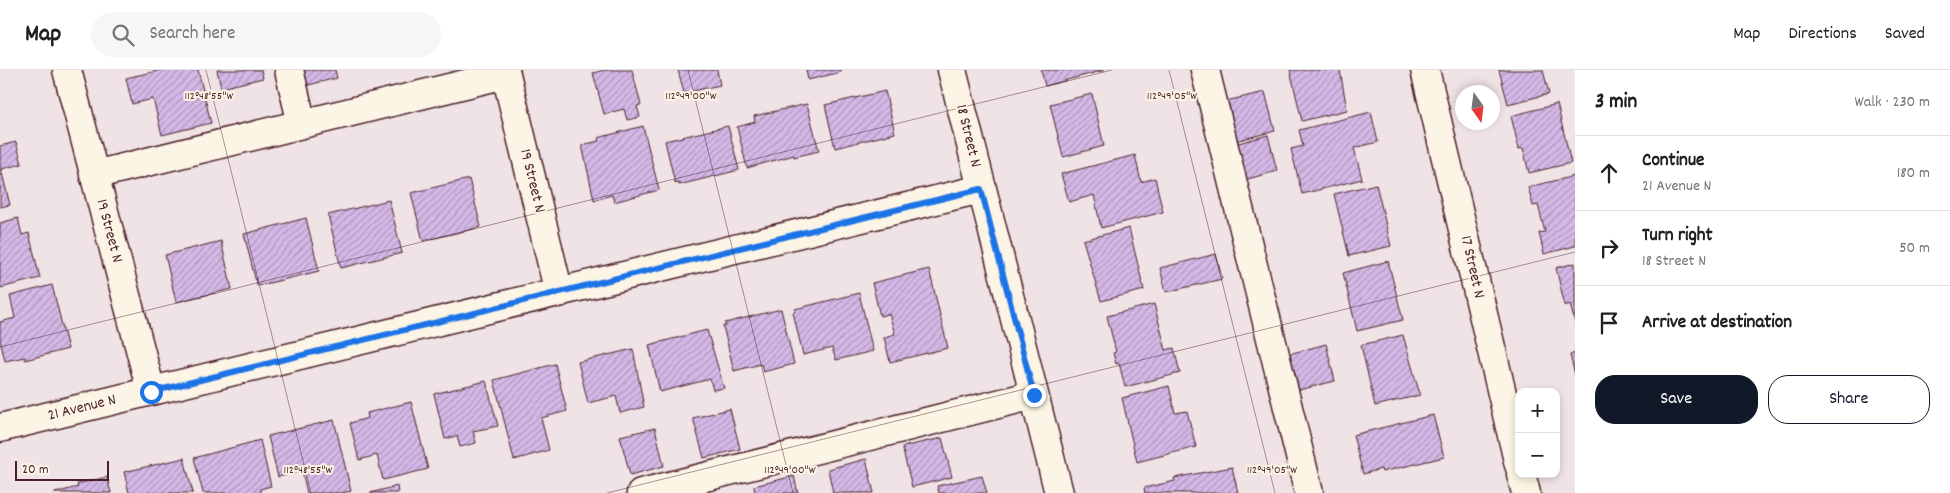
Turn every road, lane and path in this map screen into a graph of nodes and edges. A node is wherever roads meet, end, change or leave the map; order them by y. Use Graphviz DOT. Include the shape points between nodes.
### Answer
graph roads {
  1 [pos="67,70"];
  2 [pos="289,70"];
  3 [pos="952,70"];
  4 [pos="1205,70"];
  5 [pos="1425,70"];
  6 [pos="505,72"];
  7 [pos="302,124"];
  8 [pos="94,176"];
  9 [pos="981,189"];
  10 [pos="559,293"];
  11 [pos="151,392"];
  12 [pos="1034,395"];
  13 [pos="0,428"];
  14 [pos="1515,448"];
  15 [pos="1522,478"];
  16 [pos="641,493"];
  17 [pos="1059,493"];
  18 [pos="1310,493"];
  19 [pos="1526,493"];
  1 -- 8 [label="street, 19 Street N"];
  2 -- 7 [label="street"];
  3 -- 9 [label="street, 18 Street N"];
  4 -- 18 [label="street"];
  5 -- 14 [label="street, 17 Street N"];
  6 -- 7 [label="street"];
  6 -- 10 [label="street, 19 Street N"];
  7 -- 8 [label="street"];
  8 -- 11 [label="street, 19 Street N"];
  9 -- 10 [label="street, 21 Avenue N"];
  9 -- 12 [label="street, 18 Street N"];
  10 -- 11 [label="street, 21 Avenue N"];
  11 -- 13 [label="street, 21 Avenue N"];
  12 -- 16 [label="street"];
  12 -- 17 [label="street, 18 Street N"];
  15 -- 19 [label="street"];
}
